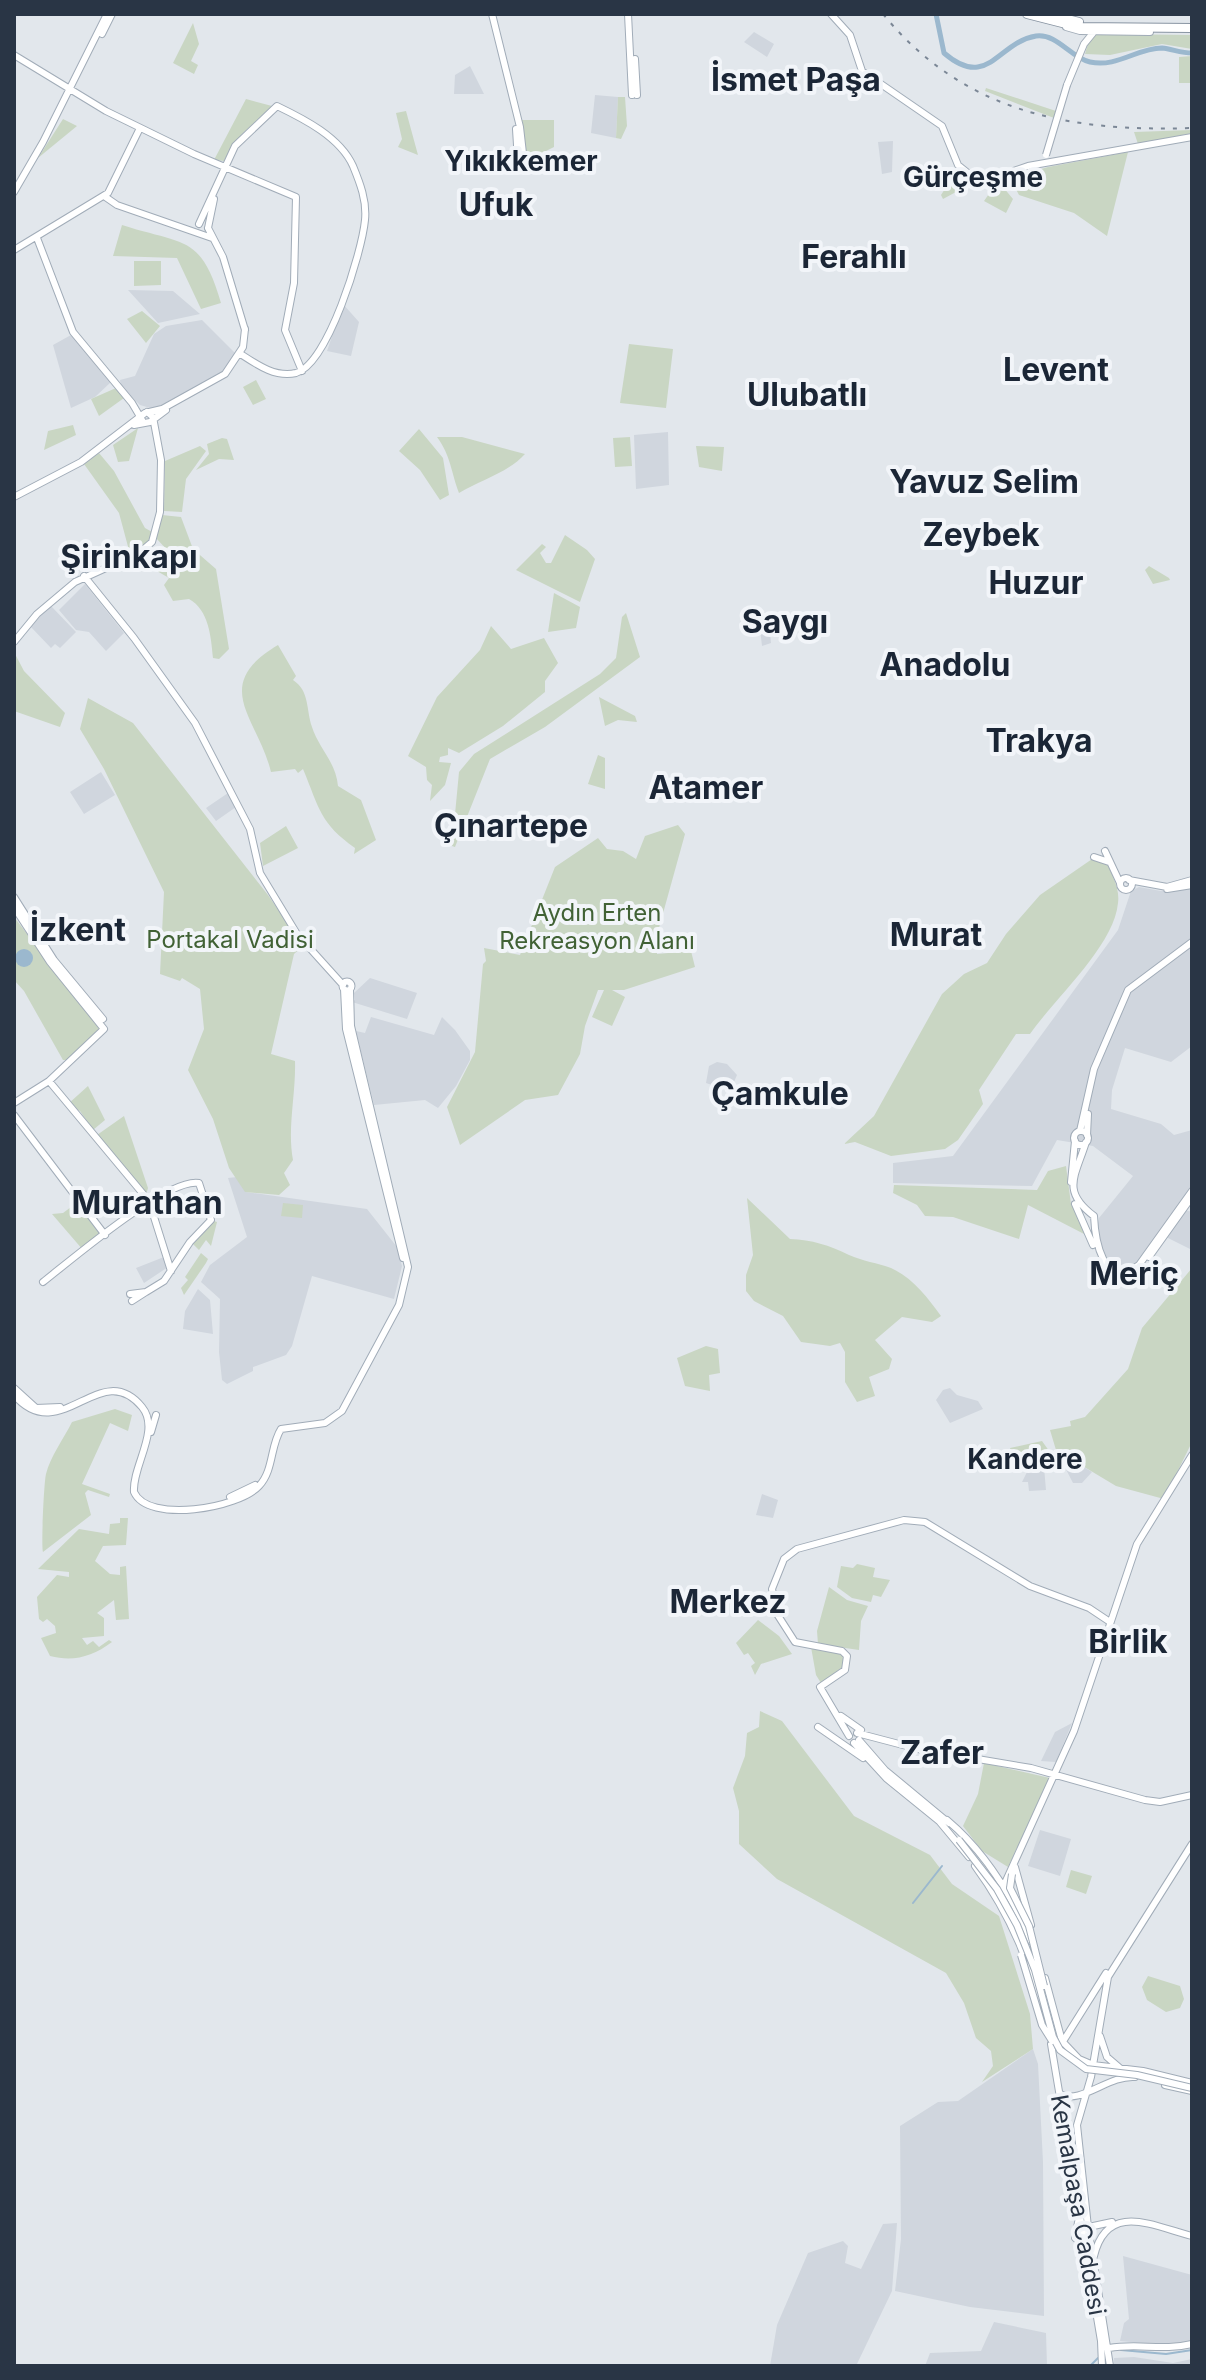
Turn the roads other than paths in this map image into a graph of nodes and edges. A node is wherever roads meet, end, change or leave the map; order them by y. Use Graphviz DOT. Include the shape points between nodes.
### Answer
graph roads {
  1 [pos="110,14"];
  2 [pos="492,14"];
  3 [pos="630,14"];
  4 [pos="831,14"];
  5 [pos="1027,14"];
  6 [pos="1047,14"];
  7 [pos="1063,25"];
  8 [pos="1192,28"];
  9 [pos="1080,31"];
  10 [pos="1097,32"];
  11 [pos="1083,48"];
  12 [pos="14,55"];
  13 [pos="71,92"];
  14 [pos="635,95"];
  15 [pos="140,128"];
  16 [pos="1192,137"];
  17 [pos="1046,158"];
  18 [pos="521,160"];
  19 [pos="225,168"];
  20 [pos="14,194"];
  21 [pos="106,194"];
  22 [pos="94,204"];
  23 [pos="117,205"];
  24 [pos="199,224"];
  25 [pos="208,228"];
  26 [pos="200,233"];
  27 [pos="39,237"];
  28 [pos="213,238"];
  29 [pos="14,250"];
  30 [pos="242,352"];
  31 [pos="302,371"];
  32 [pos="146,418"];
  33 [pos="14,497"];
  34 [pos="84,576"];
  35 [pos="14,642"];
  36 [pos="1094,857"];
  37 [pos="1192,882"];
  38 [pos="14,897"];
  39 [pos="14,907"];
  40 [pos="1192,944"];
  41 [pos="93,1042"];
  42 [pos="49,1081"];
  43 [pos="14,1105"];
  44 [pos="15,1118"];
  45 [pos="1084,1136"];
  46 [pos="1075,1141"];
  47 [pos="1192,1191"];
  48 [pos="1192,1197"];
  49 [pos="149,1201"];
  50 [pos="105,1235"];
  51 [pos="171,1271"];
  52 [pos="43,1282"];
  53 [pos="131,1298"];
  54 [pos="366,1359"];
  55 [pos="14,1388"];
  56 [pos="14,1395"];
  57 [pos="156,1415"];
  58 [pos="151,1432"];
  59 [pos="1192,1455"];
  60 [pos="1110,1622"];
  61 [pos="835,1711"];
  62 [pos="818,1727"];
  63 [pos="1074,1731"];
  64 [pos="858,1736"];
  65 [pos="883,1738"];
  66 [pos="870,1762"];
  67 [pos="1061,1763"];
  68 [pos="1043,1771"];
  69 [pos="1058,1776"];
  70 [pos="918,1794"];
  71 [pos="1192,1795"];
  72 [pos="943,1821"];
  73 [pos="960,1839"];
  74 [pos="1192,1841"];
  75 [pos="1012,1872"];
  76 [pos="996,1876"];
  77 [pos="1003,1887"];
  78 [pos="1009,1897"];
  79 [pos="1000,1903"];
  80 [pos="1021,1919"];
  81 [pos="1011,1923"];
  82 [pos="1019,1938"];
  83 [pos="1041,1967"];
  84 [pos="1036,1986"];
  85 [pos="1045,1986"];
  86 [pos="1046,2026"];
  87 [pos="1071,2029"];
  88 [pos="1058,2030"];
  89 [pos="1099,2032"];
  90 [pos="1059,2045"];
  91 [pos="1076,2056"];
  92 [pos="1093,2065"];
  93 [pos="1106,2067"];
  94 [pos="1121,2069"];
  95 [pos="1104,2082"];
  96 [pos="1191,2085"];
  97 [pos="1087,2092"];
  98 [pos="1060,2094"];
  99 [pos="1079,2217"];
  100 [pos="1087,2228"];
  101 [pos="1192,2235"];
  102 [pos="1098,2241"];
  103 [pos="1087,2247"];
  104 [pos="1093,2264"];
  105 [pos="1192,2344"];
  106 [pos="1109,2348"];
  107 [pos="1102,2366"];
  108 [pos="1110,2366"];
  1 -- 13 [label="main road"];
  2 -- 18 [label="main road"];
  3 -- 14 [label="main road"];
  4 -- 17 [label="main road" via="850,35 862,71 942,126 967,174 985,178"];
  5 -- 7 [label="highway"];
  6 -- 8 [label="highway" via="1098,23"];
  7 -- 8 [label="highway"];
  7 -- 9 [label="main road"];
  8 -- 10 [label="main road"];
  9 -- 10 [label="main road"];
  9 -- 11 [label="main road"];
  10 -- 11 [label="main road"];
  11 -- 17 [label="main road, bridge"];
  12 -- 13 [label="main road"];
  13 -- 15 [label="main road"];
  13 -- 20 [label="main road"];
  15 -- 19 [label="main road"];
  15 -- 21 [label="main road"];
  16 -- 17 [label="main road" via="1055,162"];
  19 -- 24 [label="main road"];
  19 -- 25 [label="main road"];
  19 -- 31 [label="main road" via="296,197 294,283 285,330"];
  19 -- 31 [label="main road" via="238,144 277,106 320,129 351,163 360,229 350,272 322,350"];
  21 -- 22 [label="main road"];
  21 -- 23 [label="main road"];
  21 -- 24 [label="main road"];
  22 -- 23 [label="main road"];
  22 -- 27 [label="main road"];
  23 -- 26 [label="main road"];
  24 -- 25 [label="main road"];
  24 -- 26 [label="main road"];
  25 -- 26 [label="main road"];
  25 -- 28 [label="main road"];
  26 -- 28 [label="main road"];
  27 -- 29 [label="main road"];
  27 -- 32 [label="main road" via="79,342"];
  28 -- 30 [label="main road" via="245,329"];
  30 -- 31 [label="main road" via="276,373"];
  30 -- 32 [label="main road" via="226,377"];
  32 -- 33 [label="main road" via="81,462"];
  32 -- 34 [label="main road" via="161,460 155,536 143,550"];
  34 -- 35 [label="main road" via="56,595"];
  34 -- 54 [label="main road" via="195,723 250,829 260,873 297,934 346,986 407,1258 399,1305"];
  36 -- 37 [label="main road" via="1108,857 1127,882 1167,887"];
  38 -- 41 [label="main road" via="54,960 108,1025"];
  39 -- 41 [label="main road" via="50,962 104,1027"];
  40 -- 45 [label="main road" via="1131,993 1094,1083"];
  41 -- 42 [label="main road"];
  42 -- 43 [label="main road"];
  42 -- 49 [label="main road"];
  44 -- 50 [label="main road"];
  45 -- 46 [label="main road" via="1075,1135"];
  45 -- 46 [label="main road" via="1080,1145"];
  45 -- 47 [label="main road" via="1074,1189 1079,1206 1094,1216 1100,1256 1111,1268 1139,1265"];
  46 -- 48 [label="main road" via="1073,1200 1098,1260 1115,1272 1133,1274"];
  49 -- 50 [label="main road"];
  49 -- 51 [label="main road"];
  49 -- 51 [label="main road" via="195,1181 203,1188 211,1220"];
  50 -- 52 [label="main road"];
  51 -- 53 [label="main road" via="162,1283"];
  54 -- 56 [label="main road" via="339,1415 325,1423 281,1429 260,1486 204,1508 154,1507 136,1497 134,1484 148,1426 145,1412 130,1396 103,1391 46,1414 29,1410"];
  54 -- 58 [label="main road" via="336,1412 322,1420 281,1424 259,1480 229,1498 195,1505 144,1500 137,1487"];
  55 -- 58 [label="main road" via="29,1404 46,1409 100,1388 121,1389 148,1409"];
  57 -- 58 [label="main road"];
  59 -- 60 [label="main road" via="1137,1544"];
  60 -- 61 [label="main road" via="1089,1608 1030,1586 919,1520 895,1521 791,1552 772,1584 775,1609 795,1642 847,1656 845,1670 820,1687"];
  60 -- 63 [label="main road"];
  61 -- 64 [label="main road"];
  61 -- 64 [label="main road"];
  62 -- 66 [label="main road"];
  63 -- 67 [label="main road"];
  63 -- 69 [label="main road"];
  64 -- 65 [label="main road"];
  64 -- 66 [label="main road"];
  64 -- 70 [label="main road" via="885,1770"];
  65 -- 68 [label="main road"];
  65 -- 70 [label="main road" via="874,1742 873,1753"];
  66 -- 72 [label="main road"];
  67 -- 68 [label="main road"];
  67 -- 69 [label="main road"];
  68 -- 69 [label="main road"];
  69 -- 71 [label="main road" via="1160,1802"];
  69 -- 75 [label="main road"];
  69 -- 75 [label="main road"];
  70 -- 72 [label="main road"];
  72 -- 73 [label="main road"];
  72 -- 76 [label="main road" via="964,1836"];
  72 -- 79 [label="main road"];
  73 -- 85 [label="main road, bridge" via="1000,1888 1022,1926"];
  73 -- 90 [label="main road, bridge" via="1017,1925"];
  74 -- 87 [label="main road"];
  74 -- 89 [label="main road, Kemalpaşa Caddesi" via="1111,1970"];
  75 -- 76 [label="main road"];
  75 -- 77 [label="main road"];
  75 -- 78 [label="main road"];
  75 -- 83 [label="main road"];
  75 -- 85 [label="main road, bridge" via="1010,1888 1029,1926"];
  76 -- 77 [label="main road"];
  77 -- 78 [label="main road"];
  77 -- 79 [label="main road"];
  78 -- 80 [label="main road"];
  79 -- 81 [label="main road"];
  80 -- 81 [label="main road" via="1013,1916"];
  80 -- 83 [label="main road"];
  81 -- 82 [label="main road"];
  82 -- 84 [label="main road"];
  82 -- 90 [label="main road, bridge" via="1042,2025"];
  83 -- 85 [label="main road"];
  84 -- 85 [label="main road"];
  84 -- 86 [label="main road"];
  85 -- 88 [label="main road"];
  85 -- 96 [label="main road, bridge" via="1056,2037 1075,2059 1094,2068 1144,2072"];
  87 -- 88 [label="main road"];
  87 -- 90 [label="main road"];
  88 -- 90 [label="main road"];
  89 -- 92 [label="main road, Kemalpaşa Caddesi"];
  89 -- 94 [label="main road" via="1104,2053"];
  90 -- 91 [label="main road"];
  90 -- 96 [label="main road, bridge" via="1086,2069"];
  90 -- 98 [label="main road, Kemalpaşa Caddesi" via="1054,2058"];
  91 -- 92 [label="main road"];
  91 -- 97 [label="main road" via="1086,2074"];
  92 -- 93 [label="main road"];
  92 -- 97 [label="main road, Kemalpaşa Caddesi"];
  93 -- 94 [label="main road"];
  93 -- 95 [label="main road" via="1099,2072"];
  94 -- 96 [label="main road"];
  95 -- 96 [label="main road" via="1131,2077"];
  95 -- 97 [label="main road"];
  97 -- 98 [label="main road"];
  97 -- 100 [label="main road, Kemalpaşa Caddesi" via="1076,2139"];
  98 -- 99 [label="main road, Kemalpaşa Caddesi"];
  99 -- 100 [label="main road, Kemalpaşa Caddesi"];
  99 -- 103 [label="main road" via="1077,2242"];
  100 -- 101 [label="main road" via="1133,2216"];
  100 -- 102 [label="main road"];
  100 -- 103 [label="main road, Kemalpaşa Caddesi"];
  101 -- 102 [label="main road" via="1133,2220 1113,2225"];
  102 -- 103 [label="main road"];
  102 -- 104 [label="main road"];
  103 -- 104 [label="main road, Kemalpaşa Caddesi"];
  103 -- 107 [label="main road, Kemalpaşa Caddesi"];
  104 -- 106 [label="main road, Kemalpaşa Caddesi"];
  105 -- 106 [label="main road" via="1169,2350"];
  106 -- 108 [label="main road, Kemalpaşa Caddesi"];
}
